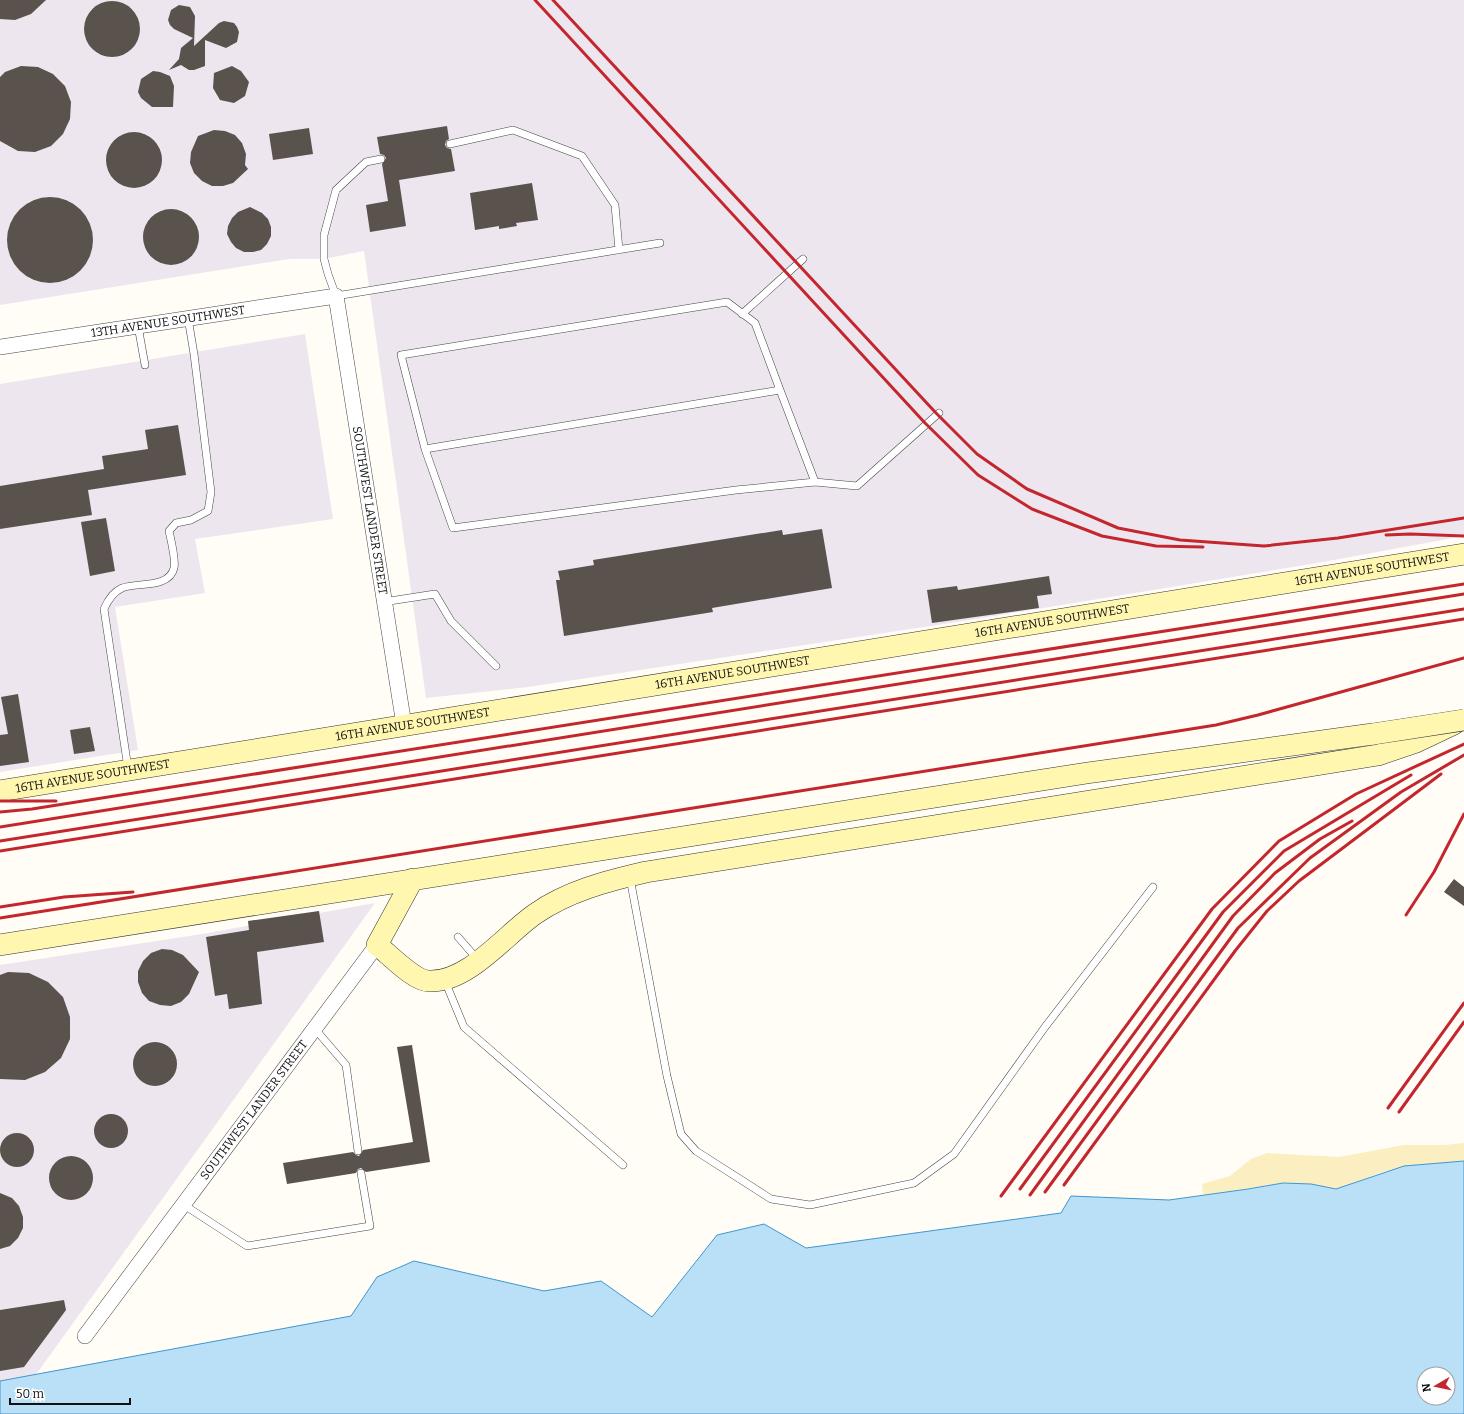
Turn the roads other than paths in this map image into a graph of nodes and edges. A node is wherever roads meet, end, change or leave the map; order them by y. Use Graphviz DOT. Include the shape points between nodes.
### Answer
graph roads {
  1 [pos="450,144"];
  2 [pos="381,159"];
  3 [pos="660,243"];
  4 [pos="619,250"];
  5 [pos="803,259"];
  6 [pos="336,296"];
  7 [pos="742,314"];
  8 [pos="188,318"];
  9 [pos="138,326"];
  10 [pos="0,347"];
  11 [pos="145,365"];
  12 [pos="780,390"];
  13 [pos="939,413"];
  14 [pos="425,449"];
  15 [pos="815,482"];
  16 [pos="1464,554"];
  17 [pos="383,602"];
  18 [pos="496,666"];
  19 [pos="1464,720"];
  20 [pos="404,725"];
  21 [pos="128,769"];
  22 [pos="0,791"];
  23 [pos="630,876"];
  24 [pos="413,879"];
  25 [pos="1152,887"];
  26 [pos="458,937"];
  27 [pos="0,945"];
  28 [pos="378,945"];
  29 [pos="478,961"];
  30 [pos="444,980"];
  31 [pos="315,1029"];
  32 [pos="358,1151"];
  33 [pos="623,1165"];
  34 [pos="361,1173"];
  35 [pos="184,1205"];
  36 [pos="85,1336"];
  1 -- 4 [label="lane" via="513,130 582,156 615,204"];
  2 -- 6 [label="lane" via="366,162 336,190 324,235 324,259"];
  3 -- 4 [label="lane"];
  4 -- 6 [label="lane"];
  5 -- 7 [label="lane"];
  6 -- 8 [label="street, 13TH AVENUE SOUTHWEST"];
  6 -- 17 [label="street, SOUTHWEST LANDER STREET"];
  7 -- 12 [label="lane" via="755,323"];
  7 -- 14 [label="lane" via="727,302 401,355"];
  8 -- 9 [label="street, 13TH AVENUE SOUTHWEST"];
  8 -- 21 [label="lane" via="211,492 208,511 191,520 176,523 169,531 174,567 169,577 152,584 122,588 109,598 104,608"];
  9 -- 10 [label="street, 13TH AVENUE SOUTHWEST"];
  9 -- 11 [label="lane"];
  12 -- 14 [label="lane"];
  12 -- 15 [label="lane"];
  13 -- 15 [label="lane" via="857,486"];
  14 -- 15 [label="lane" via="452,528"];
  16 -- 20 [label="street, 16TH AVENUE SOUTHWEST"];
  17 -- 18 [label="lane" via="435,594 451,621"];
  17 -- 20 [label="street, SOUTHWEST LANDER STREET"];
  19 -- 23 [label="street" via="1416,742 1378,755"];
  19 -- 24 [label="street, bridge" via="1087,773"];
  20 -- 21 [label="street, 16TH AVENUE SOUTHWEST"];
  21 -- 22 [label="street, 16TH AVENUE SOUTHWEST"];
  23 -- 25 [label="lane" via="667,1076 681,1134 696,1151 771,1199 810,1205 914,1183 954,1154 1045,1027"];
  23 -- 29 [label="street" via="570,894 542,910"];
  24 -- 27 [label="street"];
  24 -- 28 [label="street, SOUTHWEST LANDER STREET"];
  26 -- 29 [label="lane"];
  28 -- 30 [label="street" via="414,976 428,982"];
  28 -- 31 [label="street, SOUTHWEST LANDER STREET"];
  29 -- 30 [label="street" via="465,972"];
  30 -- 33 [label="lane" via="464,1027"];
  31 -- 32 [label="lane" via="346,1065"];
  31 -- 35 [label="street, SOUTHWEST LANDER STREET"];
  34 -- 35 [label="lane" via="370,1226 247,1246"];
  35 -- 36 [label="street, SOUTHWEST LANDER STREET"];
}
